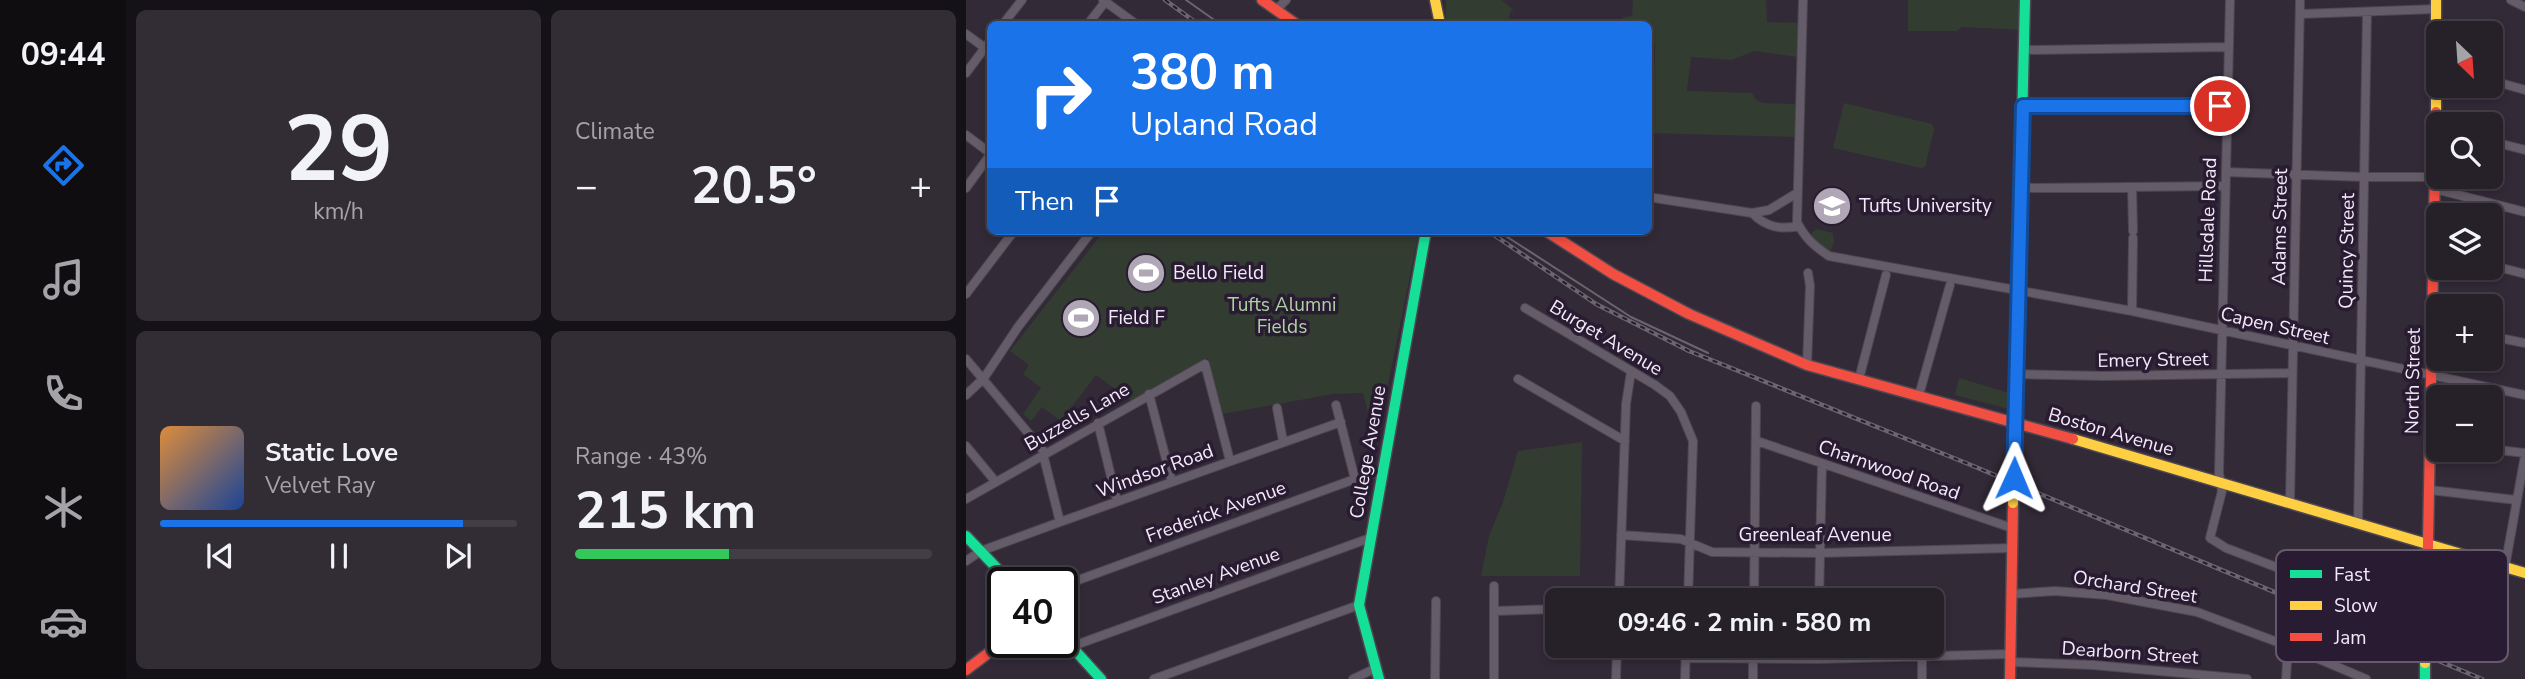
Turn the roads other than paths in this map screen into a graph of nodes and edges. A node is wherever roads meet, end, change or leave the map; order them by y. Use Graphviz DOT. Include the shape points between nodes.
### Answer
graph roads {
  1 [pos="1262,0"];
  2 [pos="1286,0"];
  3 [pos="1435,0"];
  4 [pos="1803,0"];
  5 [pos="2025,0"];
  6 [pos="2230,0"];
  7 [pos="2300,0"];
  8 [pos="2511,0"];
  9 [pos="1020,1"];
  10 [pos="1104,1"];
  11 [pos="2436,4"];
  12 [pos="2525,7"];
  13 [pos="1276,10"];
  14 [pos="2367,12"];
  15 [pos="2300,14"];
  16 [pos="1005,21"];
  17 [pos="1090,21"];
  18 [pos="1132,21"];
  19 [pos="1292,21"];
  20 [pos="1439,21"];
  21 [pos="966,34"];
  22 [pos="987,44"];
  23 [pos="987,46"];
  24 [pos="2229,47"];
  25 [pos="2024,50"];
  26 [pos="966,73"];
  27 [pos="2503,84"];
  28 [pos="2525,90"];
  29 [pos="2023,106"];
  30 [pos="2227,106"];
  31 [pos="966,135"];
  32 [pos="2503,144"];
  33 [pos="2525,150"];
  34 [pos="987,152"];
  35 [pos="987,158"];
  36 [pos="2226,172"];
  37 [pos="2297,175"];
  38 [pos="2365,177"];
  39 [pos="2426,177"];
  40 [pos="2225,186"];
  41 [pos="2132,187"];
  42 [pos="966,188"];
  43 [pos="2021,188"];
  44 [pos="2435,189"];
  45 [pos="1797,193"];
  46 [pos="1652,198"];
  47 [pos="2435,203"];
  48 [pos="2525,212"];
  49 [pos="1752,213"];
  50 [pos="1799,226"];
  51 [pos="1011,235"];
  52 [pos="1090,235"];
  53 [pos="1425,235"];
  54 [pos="1552,235"];
  55 [pos="2503,268"];
  56 [pos="1808,273"];
  57 [pos="2525,274"];
  58 [pos="1886,275"];
  59 [pos="1950,285"];
  60 [pos="2019,290"];
  61 [pos="966,294"];
  62 [pos="1525,308"];
  63 [pos="2132,311"];
  64 [pos="2221,331"];
  65 [pos="2503,338"];
  66 [pos="2525,342"];
  67 [pos="2294,347"];
  68 [pos="966,359"];
  69 [pos="2360,361"];
  70 [pos="1807,365"];
  71 [pos="2431,371"];
  72 [pos="1631,372"];
  73 [pos="2291,373"];
  74 [pos="2015,374"];
  75 [pos="2221,374"];
  76 [pos="2431,375"];
  77 [pos="984,379"];
  78 [pos="1518,379"];
  79 [pos="1858,379"];
  80 [pos="2431,385"];
  81 [pos="1149,394"];
  82 [pos="966,395"];
  83 [pos="1919,395"];
  84 [pos="2525,395"];
  85 [pos="1336,405"];
  86 [pos="1756,406"];
  87 [pos="1277,408"];
  88 [pos="1341,422"];
  89 [pos="2015,422"];
  90 [pos="1098,423"];
  91 [pos="1283,441"];
  92 [pos="1625,441"];
  93 [pos="1757,441"];
  94 [pos="966,446"];
  95 [pos="2503,451"];
  96 [pos="1045,453"];
  97 [pos="2525,454"];
  98 [pos="1230,461"];
  99 [pos="2432,462"];
  100 [pos="1822,464"];
  101 [pos="1382,471"];
  102 [pos="1355,479"];
  103 [pos="995,481"];
  104 [pos="1172,482"];
  105 [pos="2221,482"];
  106 [pos="2430,490"];
  107 [pos="966,499"];
  108 [pos="2516,500"];
  109 [pos="1117,501"];
  110 [pos="2290,502"];
  111 [pos="1060,522"];
  112 [pos="2358,524"];
  113 [pos="2012,528"];
  114 [pos="1622,535"];
  115 [pos="966,536"];
  116 [pos="1370,538"];
  117 [pos="1690,543"];
  118 [pos="2427,544"];
  119 [pos="2012,548"];
  120 [pos="2427,550"];
  121 [pos="2447,550"];
  122 [pos="2508,550"];
  123 [pos="981,551"];
  124 [pos="1754,551"];
  125 [pos="1819,553"];
  126 [pos="966,561"];
  127 [pos="996,567"];
  128 [pos="2276,567"];
  129 [pos="2508,568"];
  130 [pos="2525,573"];
  131 [pos="1078,580"];
  132 [pos="1494,586"];
  133 [pos="1620,588"];
  134 [pos="1688,588"];
  135 [pos="1754,588"];
  136 [pos="1819,588"];
  137 [pos="2012,594"];
  138 [pos="1436,601"];
  139 [pos="1359,605"];
  140 [pos="1545,609"];
  141 [pos="1494,611"];
  142 [pos="2276,642"];
  143 [pos="1078,644"];
  144 [pos="1078,652"];
  145 [pos="987,654"];
  146 [pos="1944,657"];
  147 [pos="1617,658"];
  148 [pos="1686,658"];
  149 [pos="1720,658"];
  150 [pos="1863,658"];
  151 [pos="1918,658"];
  152 [pos="2010,658"];
  153 [pos="1753,659"];
  154 [pos="1819,659"];
  155 [pos="2326,662"];
  156 [pos="966,670"];
  157 [pos="1378,673"];
  158 [pos="1101,679"];
  159 [pos="1154,679"];
  160 [pos="1353,679"];
  161 [pos="1435,679"];
  162 [pos="1494,679"];
  163 [pos="1616,679"];
  164 [pos="1685,679"];
  165 [pos="1753,679"];
  166 [pos="1922,679"];
  167 [pos="2010,679"];
  168 [pos="2247,679"];
  169 [pos="2366,679"];
  1 -- 13 [label="street"];
  2 -- 13 [label="street"];
  3 -- 20 [label="street"];
  4 -- 45 [label="street"];
  5 -- 25 [label="street"];
  6 -- 24 [label="street, Hillsdale Road"];
  7 -- 15 [label="street, Adams Street"];
  8 -- 12 [label="street"];
  9 -- 16 [label="street"];
  10 -- 17 [label="street"];
  10 -- 18 [label="street"];
  11 -- 14 [label="street"];
  13 -- 19 [label="street"];
  14 -- 15 [label="street"];
  14 -- 38 [label="street, Quincy Street"];
  15 -- 37 [label="street, Adams Street"];
  21 -- 22 [label="street"];
  23 -- 26 [label="street"];
  24 -- 25 [label="street"];
  24 -- 30 [label="street, Hillsdale Road"];
  25 -- 29 [label="street"];
  27 -- 28 [label="street"];
  29 -- 30 [label="street"];
  29 -- 43 [label="street"];
  30 -- 36 [label="street, Hillsdale Road"];
  31 -- 34 [label="street"];
  32 -- 33 [label="street"];
  35 -- 42 [label="street"];
  36 -- 37 [label="street"];
  36 -- 40 [label="street, Hillsdale Road"];
  37 -- 38 [label="street"];
  37 -- 67 [label="street, Adams Street"];
  38 -- 39 [label="street"];
  38 -- 69 [label="street, Quincy Street"];
  40 -- 41 [label="street"];
  40 -- 64 [label="street, Hillsdale Road"];
  41 -- 43 [label="street"];
  41 -- 63 [label="street"];
  43 -- 60 [label="street"];
  44 -- 47 [label="street, North Street"];
  44 -- 48 [label="street"];
  45 -- 49 [label="street" via="1769,210"];
  45 -- 50 [label="street"];
  46 -- 49 [label="street"];
  49 -- 50 [label="street" via="1776,228"];
  50 -- 60 [label="street, Capen Street" via="1813,246 1829,256"];
  51 -- 61 [label="street"];
  52 -- 77 [label="street"];
  53 -- 101 [label="street, College Avenue"];
  54 -- 70 [label="street, Boston Avenue" via="1689,314"];
  55 -- 57 [label="street"];
  56 -- 70 [label="street"];
  58 -- 79 [label="street"];
  59 -- 83 [label="street"];
  60 -- 63 [label="street, Capen Street"];
  60 -- 74 [label="street"];
  62 -- 72 [label="street, Burget Avenue"];
  63 -- 64 [label="street, Capen Street"];
  64 -- 67 [label="street, Capen Street"];
  64 -- 75 [label="street, Hillsdale Road"];
  65 -- 66 [label="street"];
  67 -- 69 [label="street, Capen Street"];
  67 -- 73 [label="street, Adams Street"];
  68 -- 77 [label="street"];
  69 -- 76 [label="street, Capen Street"];
  69 -- 112 [label="street, Quincy Street"];
  70 -- 79 [label="street, Boston Avenue"];
  71 -- 76 [label="street, North Street"];
  72 -- 92 [label="street"];
  72 -- 117 [label="street, Burget Avenue" via="1670,396 1691,432"];
  73 -- 75 [label="street, Emery Street"];
  73 -- 110 [label="street, Adams Street"];
  74 -- 75 [label="street, Emery Street"];
  74 -- 89 [label="street"];
  75 -- 105 [label="street, Hillsdale Road"];
  76 -- 80 [label="street, North Street"];
  76 -- 84 [label="street, Capen Street"];
  77 -- 82 [label="street"];
  77 -- 96 [label="street"];
  78 -- 92 [label="street"];
  79 -- 83 [label="street, Boston Avenue"];
  81 -- 90 [label="street, Buzzells Lane"];
  81 -- 98 [label="street, Buzzells Lane" via="1205,364"];
  81 -- 104 [label="street"];
  83 -- 89 [label="street, Boston Avenue"];
  85 -- 88 [label="street"];
  86 -- 93 [label="street"];
  87 -- 91 [label="street"];
  88 -- 91 [label="street, Windsor Road"];
  88 -- 102 [label="street"];
  89 -- 105 [label="street, Boston Avenue"];
  89 -- 113 [label="street, bridge"];
  90 -- 96 [label="street, Buzzells Lane"];
  90 -- 109 [label="street"];
  91 -- 98 [label="street, Windsor Road"];
  92 -- 114 [label="street"];
  93 -- 100 [label="street, Charnwood Road"];
  93 -- 124 [label="street"];
  94 -- 103 [label="street"];
  95 -- 97 [label="street"];
  96 -- 103 [label="street, Buzzells Lane"];
  96 -- 111 [label="street"];
  97 -- 108 [label="street"];
  98 -- 104 [label="street, Windsor Road"];
  99 -- 106 [label="street, North Street"];
  100 -- 113 [label="street, Charnwood Road"];
  100 -- 125 [label="street"];
  101 -- 102 [label="street, Frederick Avenue"];
  101 -- 116 [label="street, College Avenue"];
  102 -- 131 [label="street, Frederick Avenue"];
  103 -- 107 [label="street, Buzzells Lane"];
  104 -- 109 [label="street, Windsor Road"];
  105 -- 110 [label="street, Boston Avenue"];
  105 -- 128 [label="street, Hillsdale Road" via="2210,540"];
  106 -- 108 [label="street"];
  106 -- 118 [label="street, North Street"];
  108 -- 122 [label="street"];
  109 -- 111 [label="street, Windsor Road"];
  110 -- 112 [label="street, Boston Avenue"];
  111 -- 123 [label="street, Windsor Road"];
  112 -- 118 [label="street, Boston Avenue"];
  113 -- 119 [label="street"];
  114 -- 117 [label="street, Greenleaf Avenue"];
  114 -- 133 [label="street"];
  115 -- 123 [label="street"];
  116 -- 139 [label="street, College Avenue"];
  116 -- 143 [label="street, Stanley Avenue"];
  117 -- 124 [label="street, Greenleaf Avenue" via="1712,552"];
  117 -- 134 [label="street, Burget Avenue"];
  118 -- 120 [label="street, North Street"];
  118 -- 121 [label="street, Boston Avenue"];
  119 -- 125 [label="street, Greenleaf Avenue"];
  119 -- 137 [label="street"];
  123 -- 126 [label="street, Windsor Road"];
  123 -- 127 [label="street"];
  124 -- 125 [label="street, Greenleaf Avenue"];
  124 -- 135 [label="street"];
  125 -- 136 [label="street"];
  129 -- 130 [label="street, Boston Avenue"];
  132 -- 141 [label="street"];
  137 -- 142 [label="street, Orchard Street" via="2055,591 2152,602 2197,612"];
  137 -- 152 [label="street"];
  138 -- 161 [label="street"];
  139 -- 157 [label="street, College Avenue"];
  139 -- 159 [label="street"];
  140 -- 141 [label="street"];
  141 -- 162 [label="street"];
  144 -- 158 [label="street"];
  145 -- 156 [label="street"];
  146 -- 152 [label="street, Dearborn Street"];
  147 -- 163 [label="street"];
  148 -- 164 [label="street"];
  149 -- 153 [label="street, Dearborn Street"];
  150 -- 154 [label="street, Dearborn Street"];
  151 -- 166 [label="street"];
  152 -- 167 [label="street"];
  152 -- 168 [label="street, Dearborn Street"];
  153 -- 154 [label="street, Dearborn Street"];
  153 -- 165 [label="street"];
  155 -- 169 [label="street, Orchard Street"];
  157 -- 160 [label="street"];
}
